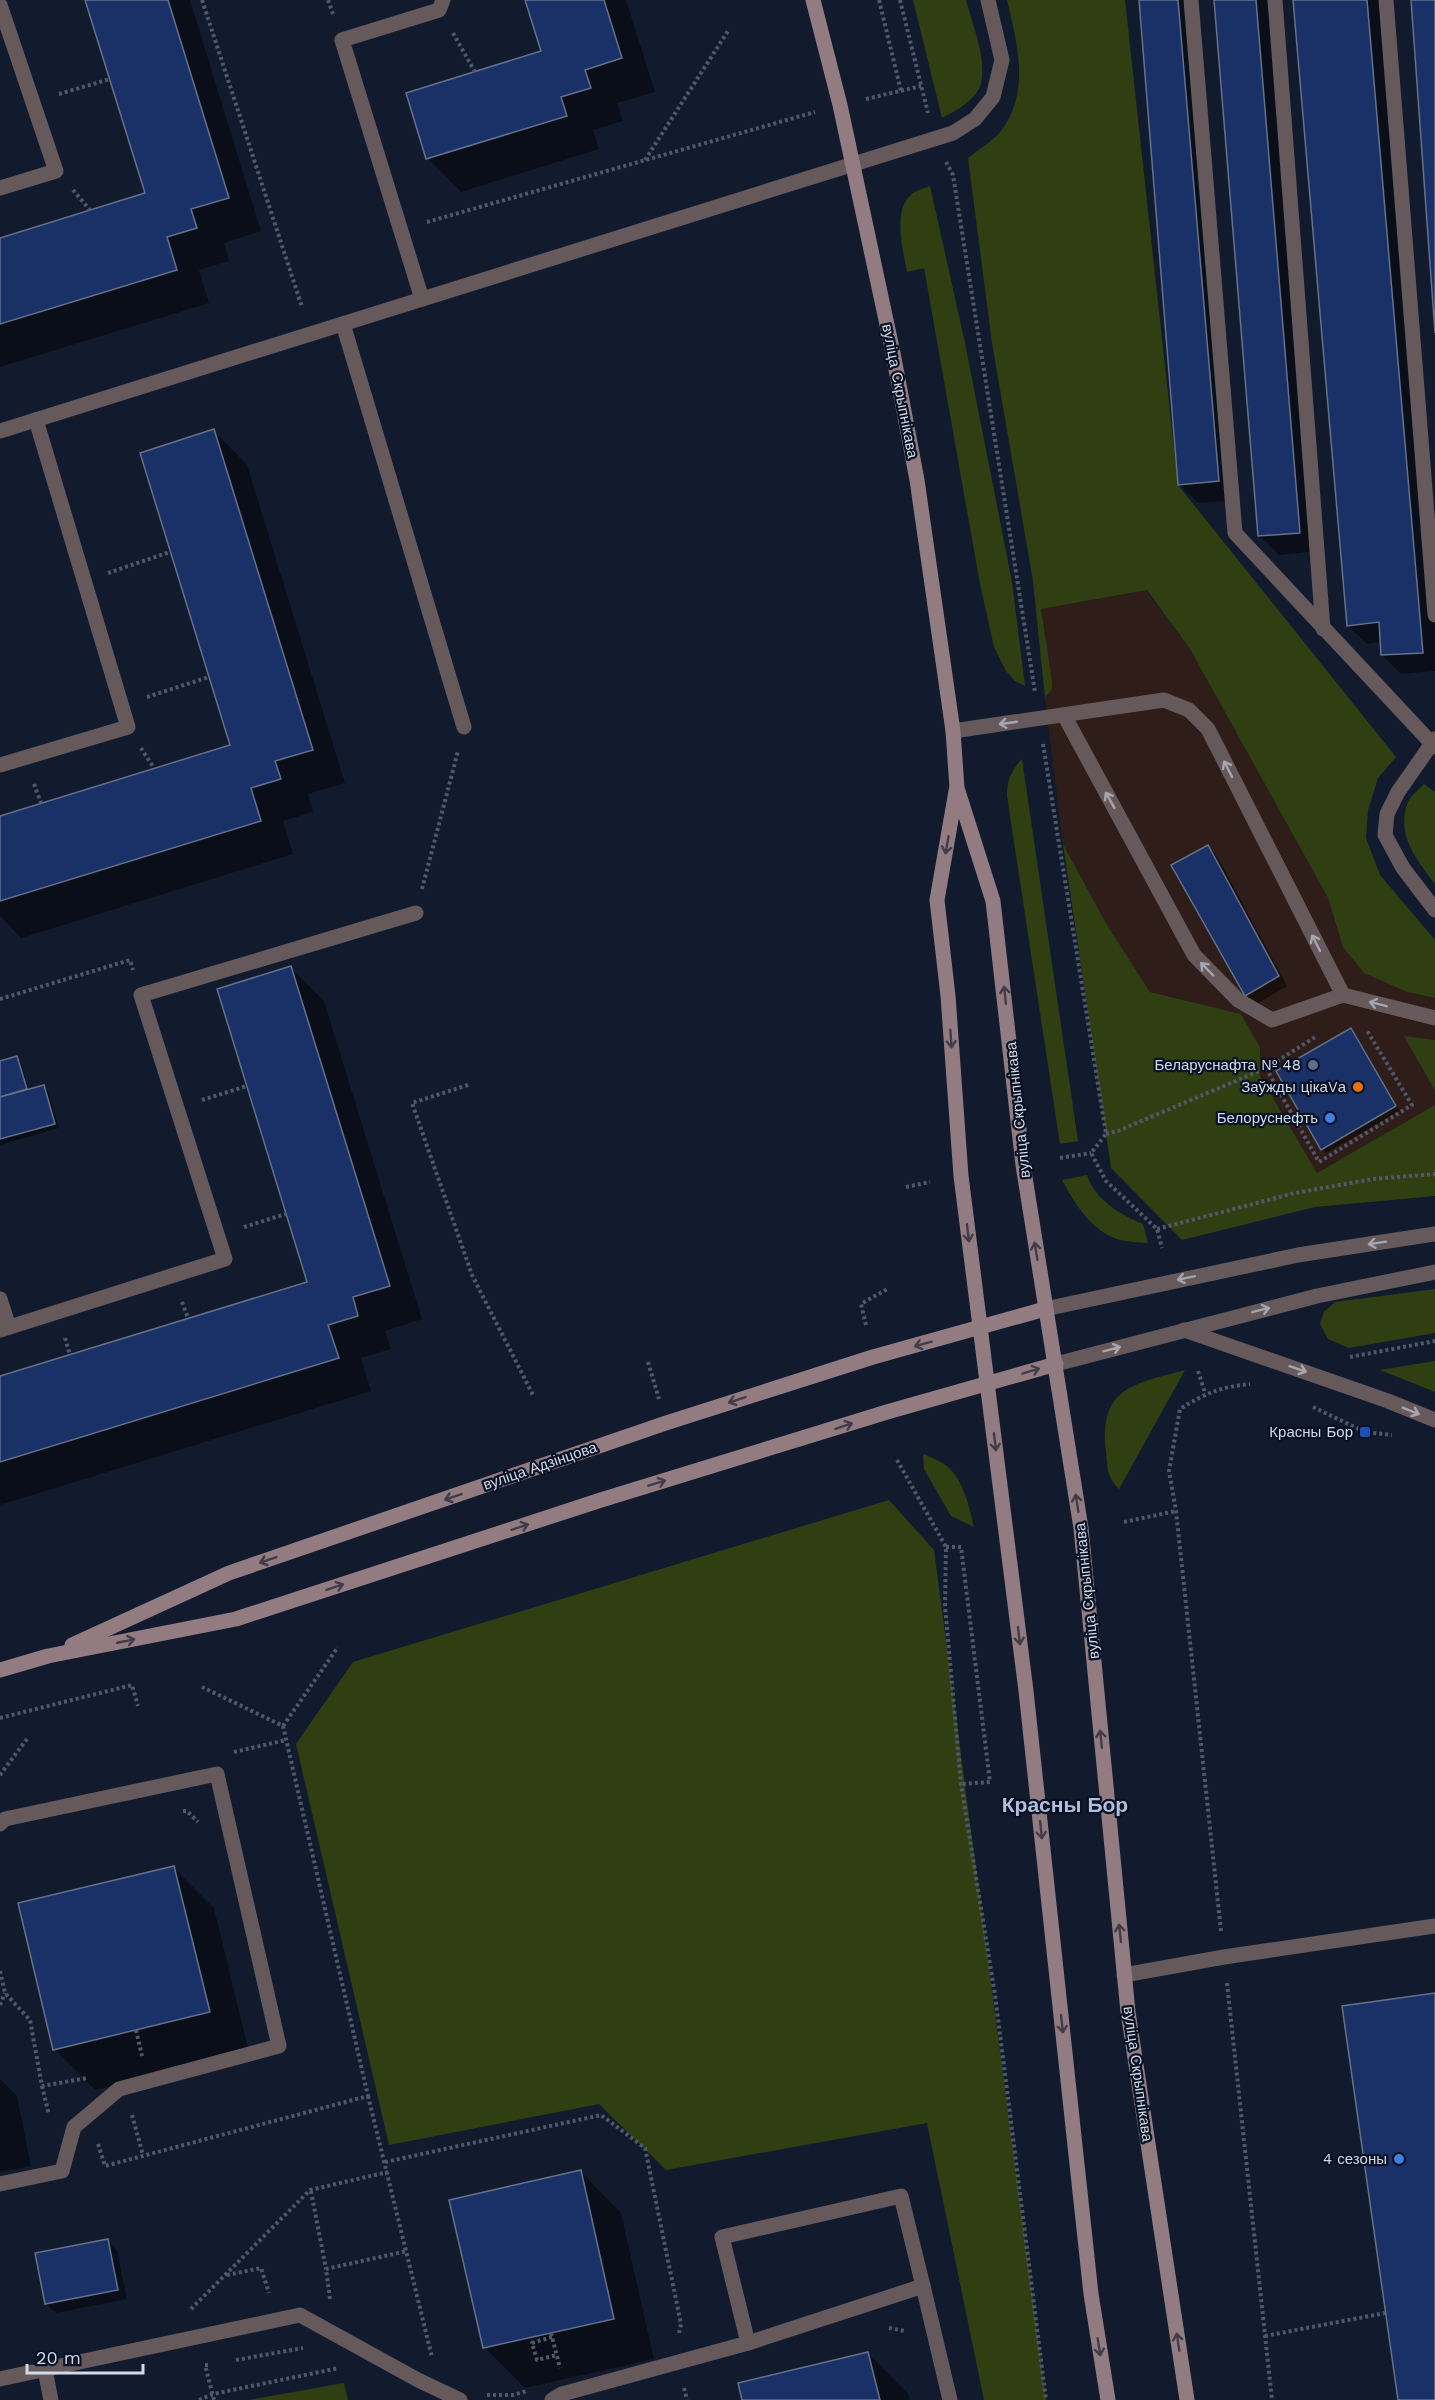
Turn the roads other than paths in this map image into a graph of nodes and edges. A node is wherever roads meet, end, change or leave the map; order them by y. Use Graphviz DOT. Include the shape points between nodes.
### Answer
graph roads {
  1 [pos="813,0"];
  2 [pos="988,0"];
  3 [pos="1191,0"];
  4 [pos="1275,0"];
  5 [pos="1386,0"];
  6 [pos="0,5"];
  7 [pos="441,5"];
  8 [pos="853,165"];
  9 [pos="0,188"];
  10 [pos="422,299"];
  11 [pos="343,324"];
  12 [pos="36,420"];
  13 [pos="0,431"];
  14 [pos="1435,615"];
  15 [pos="1323,629"];
  16 [pos="1064,715"];
  17 [pos="464,727"];
  18 [pos="953,730"];
  19 [pos="1434,744"];
  20 [pos="0,765"];
  21 [pos="957,788"];
  22 [pos="1435,910"];
  23 [pos="416,913"];
  24 [pos="1342,995"];
  25 [pos="1435,1018"];
  26 [pos="1435,1234"];
  27 [pos="1435,1272"];
  28 [pos="0,1299"];
  29 [pos="1045,1309"];
  30 [pos="980,1328"];
  31 [pos="5,1329"];
  32 [pos="1184,1330"];
  33 [pos="1056,1364"];
  34 [pos="988,1384"];
  35 [pos="1435,1420"];
  36 [pos="48,1656"];
  37 [pos="0,1670"];
  38 [pos="0,1824"];
  39 [pos="1435,1926"];
  40 [pos="1124,1975"];
  41 [pos="0,2184"];
  42 [pos="923,2286"];
  43 [pos="748,2343"];
  44 [pos="45,2370"];
  45 [pos="0,2379"];
  46 [pos="51,2400"];
  47 [pos="460,2400"];
  48 [pos="552,2400"];
  49 [pos="950,2400"];
  50 [pos="1108,2400"];
  51 [pos="1187,2400"];
  1 -- 8 [label="main road, вуліца Скрыпнікава"];
  2 -- 8 [label="street" via="1002,60 993,97 975,119 953,133"];
  3 -- 15 [label="street" via="1235,533"];
  4 -- 15 [label="street"];
  5 -- 14 [label="street"];
  6 -- 9 [label="street" via="56,171"];
  7 -- 10 [label="street" via="342,40"];
  8 -- 10 [label="street"];
  8 -- 18 [label="main road, вуліца Скрыпнікава" via="915,469"];
  10 -- 11 [label="street"];
  11 -- 12 [label="street"];
  11 -- 17 [label="street"];
  12 -- 13 [label="street"];
  12 -- 20 [label="street" via="128,727"];
  15 -- 19 [label="street"];
  16 -- 18 [label="street, one-way"];
  24 -- 16 [label="street, one-way" via="1272,1020 1238,1000 1194,955"];
  24 -- 16 [label="street, one-way" via="1208,729 1189,710 1164,700"];
  18 -- 21 [label="main road, вуліца Скрыпнікава"];
  19 -- 22 [label="street" via="1398,792 1387,814 1385,835 1402,867"];
  29 -- 21 [label="main road, вуліца Скрыпнікава, one-way" via="1023,1165 993,901"];
  21 -- 30 [label="main road, вуліца Скрыпнікава, one-way" via="938,900 961,1176"];
  23 -- 31 [label="street" via="141,995 225,1259"];
  25 -- 24 [label="street, one-way"];
  26 -- 29 [label="street, one-way" via="1298,1255"];
  32 -- 27 [label="street, one-way" via="1317,1296"];
  28 -- 31 [label="street"];
  29 -- 30 [label="main road, вуліца Адзінцова"];
  29 -- 33 [label="main road, вуліца Скрыпнікава"];
  30 -- 34 [label="main road, вуліца Скрыпнікава"];
  30 -- 36 [label="main road, вуліца Адзінцова, one-way" via="873,1357 666,1423 229,1573"];
  33 -- 32 [label="street, one-way"];
  32 -- 35 [label="street, one-way"];
  34 -- 33 [label="main road, вуліца Адзінцова, one-way"];
  40 -- 33 [label="main road, вуліца Скрыпнікава, one-way" via="1081,1528"];
  36 -- 34 [label="main road, вуліца Адзінцова, one-way" via="236,1619 613,1497"];
  34 -- 50 [label="main road, вуліца Скрыпнікава, one-way" via="1026,1691 1091,2294"];
  36 -- 37 [label="main road, вуліца Адзінцова"];
  38 -- 41 [label="street" via="5,1819 217,1774 279,2046 119,2089 74,2127 62,2171"];
  39 -- 40 [label="street"];
  51 -- 40 [label="main road, вуліца Скрыпнікава, one-way"];
  42 -- 43 [label="street"];
  42 -- 43 [label="street" via="901,2196 722,2238"];
  42 -- 49 [label="street"];
  43 -- 48 [label="street"];
  44 -- 45 [label="street"];
  44 -- 46 [label="street"];
  44 -- 47 [label="street" via="300,2315"];
}
